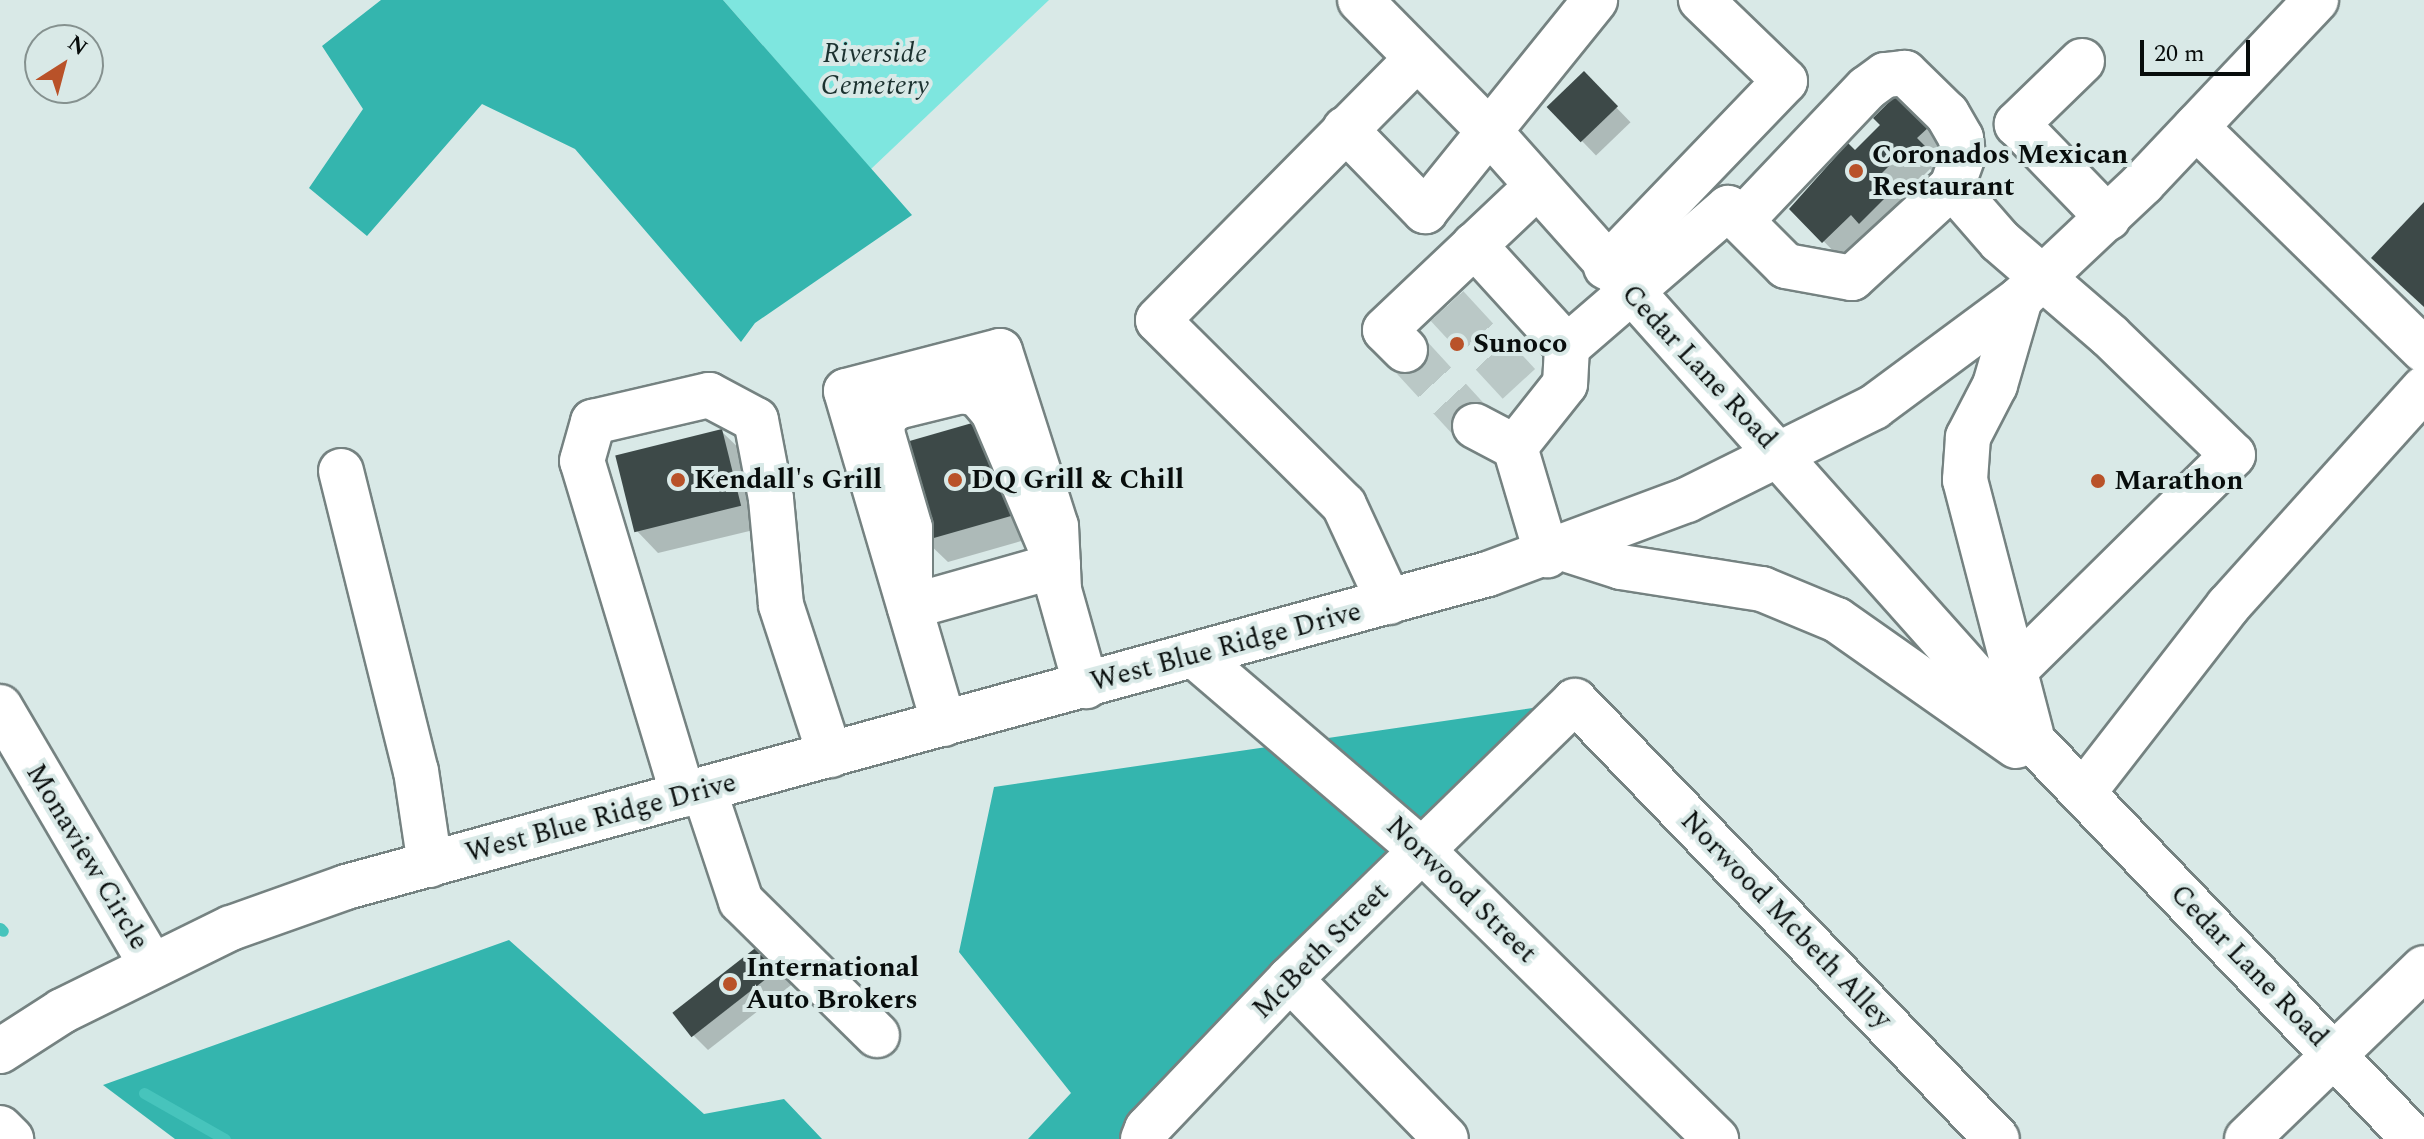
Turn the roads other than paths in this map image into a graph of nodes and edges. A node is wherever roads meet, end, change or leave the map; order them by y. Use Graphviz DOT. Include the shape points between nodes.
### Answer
graph roads {
  1 [pos="1360,0"];
  2 [pos="1595,0"];
  3 [pos="1701,0"];
  4 [pos="2316,0"];
  5 [pos="1417,58"];
  6 [pos="2082,61"];
  7 [pos="2196,127"];
  8 [pos="1345,129"];
  9 [pos="1489,131"];
  10 [pos="1952,186"];
  11 [pos="1536,187"];
  12 [pos="2108,218"];
  13 [pos="1741,221"];
  14 [pos="1474,245"];
  15 [pos="1618,281"];
  16 [pos="2032,288"];
  17 [pos="1567,347"];
  18 [pos="1405,350"];
  19 [pos="2424,350"];
  20 [pos="2424,388"];
  21 [pos="1475,426"];
  22 [pos="1515,447"];
  23 [pos="1779,452"];
  24 [pos="341,471"];
  25 [pos="1556,552"];
  26 [pos="1058,565"];
  27 [pos="1389,602"];
  28 [pos="910,607"];
  29 [pos="1194,655"];
  30 [pos="2017,668"];
  31 [pos="1086,686"];
  32 [pos="1575,701"];
  33 [pos="0,707"];
  34 [pos="944,724"];
  35 [pos="2032,740"];
  36 [pos="830,755"];
  37 [pos="694,792"];
  38 [pos="2083,793"];
  39 [pos="1423,851"];
  40 [pos="430,865"];
  41 [pos="152,966"];
  42 [pos="2424,968"];
  43 [pos="1290,979"];
  44 [pos="877,1035"];
  45 [pos="0,1051"];
  46 [pos="2334,1054"];
  47 [pos="0,1128"];
  48 [pos="1149,1136"];
  49 [pos="11,1139"];
  50 [pos="1446,1139"];
  51 [pos="1716,1139"];
  52 [pos="1997,1139"];
  53 [pos="2247,1139"];
  54 [pos="2414,1139"];
  1 -- 5 [label="main road, Cedar Lane Road"];
  2 -- 9 [label="main road"];
  3 -- 15 [label="main road" via="1785,81"];
  4 -- 7 [label="main road, West Blue Ridge Drive"];
  5 -- 8 [label="main road"];
  5 -- 9 [label="main road, Cedar Lane Road"];
  6 -- 12 [label="main road" via="2017,124"];
  7 -- 12 [label="main road, West Blue Ridge Drive"];
  7 -- 19 [label="main road"];
  8 -- 9 [label="main road" via="1425,211"];
  8 -- 27 [label="main road" via="1158,320 1344,505"];
  9 -- 11 [label="main road, Cedar Lane Road"];
  10 -- 13 [label="main road" via="1852,278 1786,266"];
  10 -- 13 [label="main road" via="1963,155 1961,138 1947,114 1905,73 1885,75"];
  10 -- 16 [label="main road"];
  11 -- 14 [label="main road"];
  11 -- 15 [label="main road, Cedar Lane Road"];
  12 -- 16 [label="main road, West Blue Ridge Drive"];
  13 -- 15 [label="main road" via="1728,208"];
  14 -- 17 [label="main road"];
  14 -- 18 [label="main road" via="1438,297 1385,330"];
  15 -- 17 [label="main road"];
  15 -- 23 [label="main road, Cedar Lane Road"];
  16 -- 23 [label="main road, West Blue Ridge Drive" via="1874,407"];
  16 -- 30 [label="main road" via="1995,385 1968,437 1965,480"];
  16 -- 30 [label="main road" via="2233,455"];
  17 -- 22 [label="main road" via="1565,384 1532,398"];
  20 -- 38 [label="main road" via="2228,606"];
  21 -- 22 [label="main road"];
  22 -- 25 [label="main road"];
  23 -- 25 [label="main road, West Blue Ridge Drive" via="1687,500"];
  23 -- 35 [label="main road, Cedar Lane Road"];
  24 -- 40 [label="main road" via="416,771"];
  25 -- 27 [label="main road, West Blue Ridge Drive"];
  25 -- 38 [label="main road, Cedar Lane Road" via="1762,589 1837,620"];
  26 -- 28 [label="main road"];
  26 -- 28 [label="main road" via="1056,526 1000,351 846,391"];
  26 -- 31 [label="main road" via="1059,590"];
  27 -- 29 [label="main road, West Blue Ridge Drive"];
  28 -- 34 [label="main road"];
  29 -- 31 [label="main road, West Blue Ridge Drive"];
  29 -- 39 [label="main road, Norwood Street"];
  30 -- 35 [label="main road"];
  31 -- 34 [label="main road, West Blue Ridge Drive"];
  32 -- 39 [label="main road, McBeth Street"];
  32 -- 52 [label="main road, Norwood Mcbeth Alley"];
  33 -- 41 [label="main road, Monaview Circle"];
  34 -- 36 [label="main road, West Blue Ridge Drive"];
  35 -- 38 [label="main road, Cedar Lane Road"];
  36 -- 37 [label="main road, West Blue Ridge Drive"];
  36 -- 37 [label="main road" via="781,605 771,499 756,420 709,395 593,422 582,461"];
  37 -- 40 [label="main road, West Blue Ridge Drive"];
  37 -- 44 [label="main road" via="741,901"];
  38 -- 46 [label="main road, Cedar Lane Road"];
  39 -- 43 [label="main road, McBeth Street"];
  39 -- 51 [label="main road, Norwood Street"];
  40 -- 41 [label="main road, West Blue Ridge Drive" via="231,928"];
  41 -- 45 [label="main road, West Blue Ridge Drive" via="62,1011"];
  42 -- 46 [label="main road"];
  43 -- 48 [label="main road, McBeth Street"];
  43 -- 50 [label="main road"];
  46 -- 53 [label="main road"];
  46 -- 54 [label="main road, Cedar Lane Road"];
  47 -- 49 [label="main road"];
}
